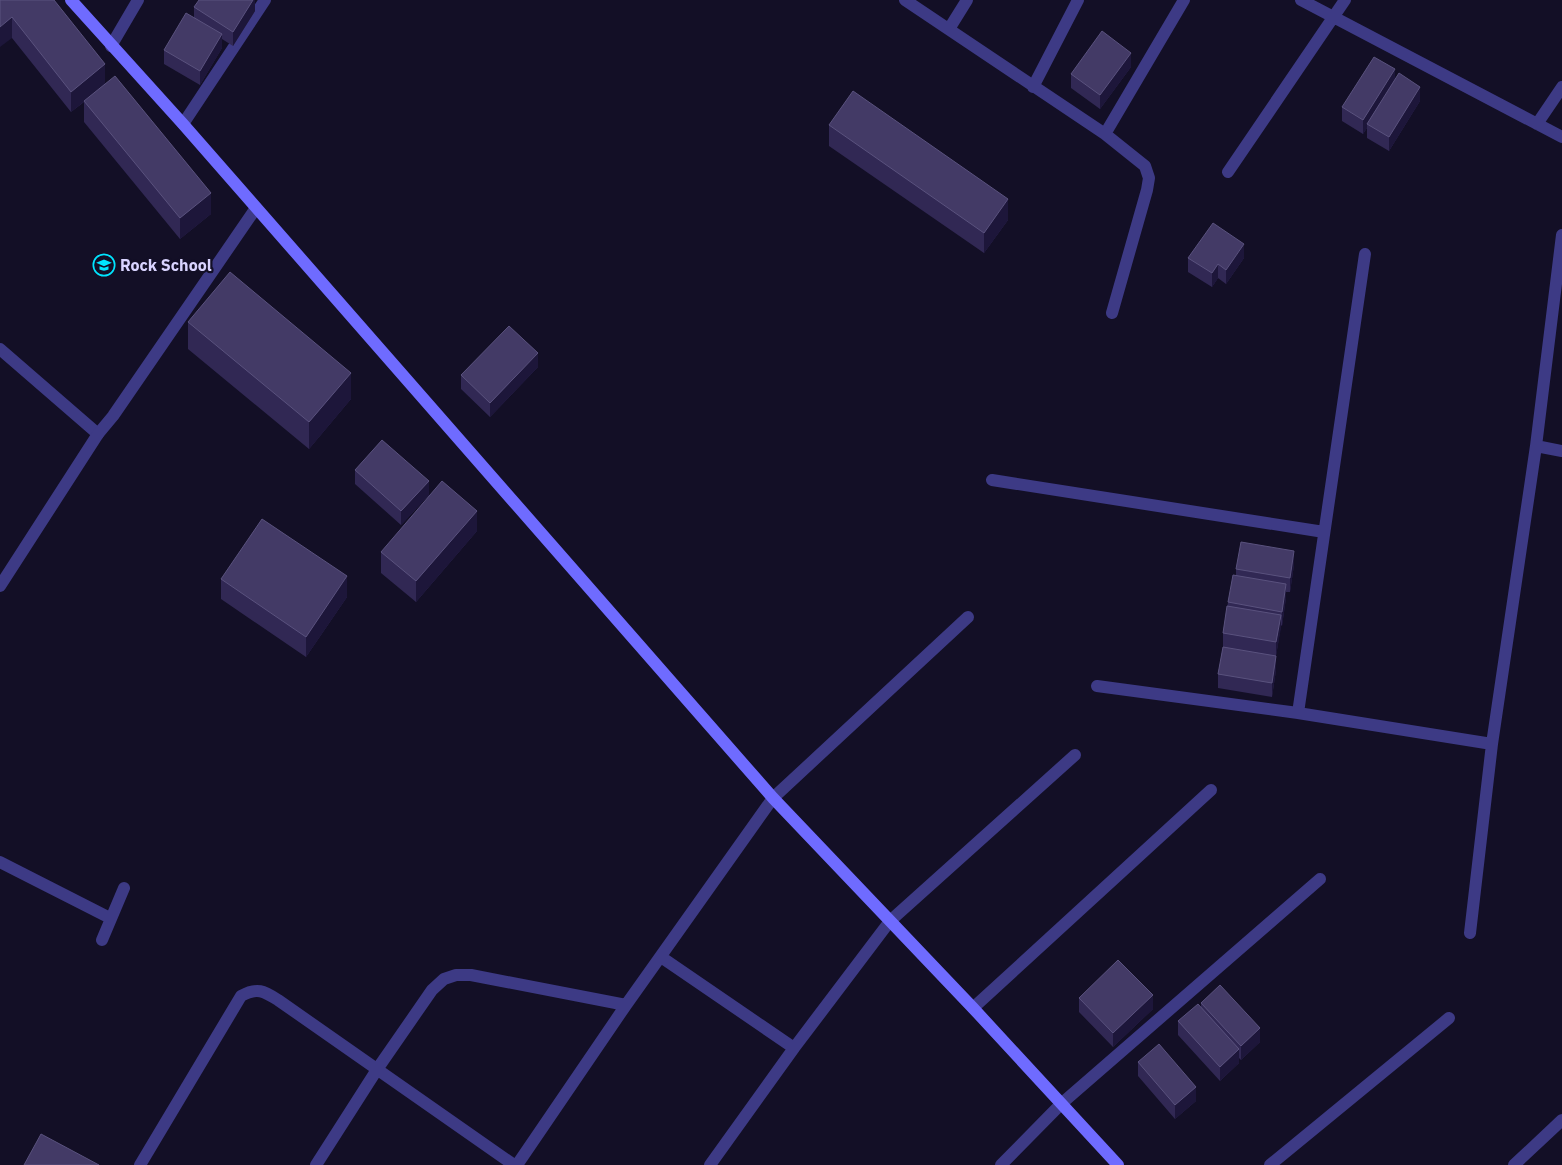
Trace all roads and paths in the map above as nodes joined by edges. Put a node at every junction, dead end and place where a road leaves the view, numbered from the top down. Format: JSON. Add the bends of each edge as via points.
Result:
{"nodes":[{"id":1,"x":71,"y":0,"type":"edge"},
{"id":2,"x":138,"y":0,"type":"edge"},
{"id":3,"x":265,"y":0,"type":"edge"},
{"id":4,"x":905,"y":0,"type":"edge"},
{"id":5,"x":966,"y":0,"type":"edge"},
{"id":6,"x":1078,"y":0,"type":"edge"},
{"id":7,"x":1184,"y":0,"type":"edge"},
{"id":8,"x":1301,"y":0,"type":"edge"},
{"id":9,"x":1345,"y":0,"type":"edge"},
{"id":10,"x":1332,"y":18,"type":"junction"},
{"id":11,"x":949,"y":29,"type":"junction"},
{"id":12,"x":111,"y":46,"type":"junction"},
{"id":13,"x":1033,"y":87,"type":"junction"},
{"id":14,"x":1562,"y":87,"type":"edge"},
{"id":15,"x":183,"y":124,"type":"junction"},
{"id":16,"x":1537,"y":124,"type":"junction"},
{"id":17,"x":1105,"y":134,"type":"junction"},
{"id":18,"x":1562,"y":136,"type":"edge"},
{"id":19,"x":1228,"y":172,"type":"dead end"},
{"id":20,"x":256,"y":208,"type":"junction"},
{"id":21,"x":1562,"y":235,"type":"edge"},
{"id":22,"x":1365,"y":254,"type":"dead end"},
{"id":23,"x":1112,"y":313,"type":"dead end"},
{"id":24,"x":0,"y":348,"type":"edge"},
{"id":25,"x":98,"y":434,"type":"junction"},
{"id":26,"x":1536,"y":446,"type":"junction"},
{"id":27,"x":1562,"y":451,"type":"edge"},
{"id":28,"x":992,"y":480,"type":"dead end"},
{"id":29,"x":1324,"y":532,"type":"junction"},
{"id":30,"x":0,"y":586,"type":"edge"},
{"id":31,"x":968,"y":617,"type":"dead end"},
{"id":32,"x":1097,"y":686,"type":"dead end"},
{"id":33,"x":1298,"y":713,"type":"junction"},
{"id":34,"x":1492,"y":744,"type":"junction"},
{"id":35,"x":1075,"y":755,"type":"dead end"},
{"id":36,"x":1211,"y":790,"type":"dead end"},
{"id":37,"x":773,"y":798,"type":"junction"},
{"id":38,"x":0,"y":862,"type":"edge"},
{"id":39,"x":1320,"y":879,"type":"dead end"},
{"id":40,"x":124,"y":888,"type":"dead end"},
{"id":41,"x":110,"y":918,"type":"junction"},
{"id":42,"x":890,"y":921,"type":"junction"},
{"id":43,"x":1470,"y":933,"type":"dead end"},
{"id":44,"x":102,"y":940,"type":"dead end"},
{"id":45,"x":661,"y":957,"type":"junction"},
{"id":46,"x":626,"y":1005,"type":"junction"},
{"id":47,"x":974,"y":1008,"type":"junction"},
{"id":48,"x":1449,"y":1018,"type":"dead end"},
{"id":49,"x":794,"y":1048,"type":"junction"},
{"id":50,"x":378,"y":1068,"type":"junction"},
{"id":51,"x":1061,"y":1104,"type":"junction"},
{"id":52,"x":1562,"y":1120,"type":"edge"},
{"id":53,"x":140,"y":1165,"type":"edge"},
{"id":54,"x":316,"y":1165,"type":"edge"},
{"id":55,"x":516,"y":1165,"type":"edge"},
{"id":56,"x":710,"y":1165,"type":"edge"},
{"id":57,"x":1001,"y":1165,"type":"edge"},
{"id":58,"x":1118,"y":1165,"type":"edge"},
{"id":59,"x":1270,"y":1165,"type":"edge"},
{"id":60,"x":1514,"y":1165,"type":"edge"}],
"edges":[{"from":1,"to":12,"type":"street"},
{"from":2,"to":12,"type":"street"},
{"from":3,"to":15,"type":"street"},
{"from":4,"to":11,"type":"street"},
{"from":5,"to":11,"type":"street"},
{"from":6,"to":13,"type":"street"},
{"from":7,"to":17,"type":"street"},
{"from":8,"to":10,"type":"street"},
{"from":9,"to":10,"type":"street"},
{"from":10,"to":16,"type":"street"},
{"from":10,"to":19,"type":"street"},
{"from":11,"to":13,"type":"street"},
{"from":12,"to":15,"type":"street"},
{"from":13,"to":17,"type":"street"},
{"from":14,"to":16,"type":"street"},
{"from":15,"to":20,"type":"street"},
{"from":16,"to":18,"type":"street"},
{"from":17,"to":23,"type":"street","via":[[1145,166],[1149,178]]},
{"from":20,"to":25,"type":"street","via":[[114,416]]},
{"from":20,"to":37,"type":"street"},
{"from":21,"to":26,"type":"street"},
{"from":22,"to":29,"type":"street"},
{"from":24,"to":25,"type":"street"},
{"from":25,"to":30,"type":"street"},
{"from":26,"to":27,"type":"street"},
{"from":26,"to":34,"type":"street"},
{"from":28,"to":29,"type":"street"},
{"from":29,"to":33,"type":"street"},
{"from":31,"to":37,"type":"street"},
{"from":32,"to":33,"type":"street"},
{"from":33,"to":34,"type":"street"},
{"from":34,"to":43,"type":"street"},
{"from":35,"to":42,"type":"street"},
{"from":36,"to":47,"type":"street"},
{"from":37,"to":42,"type":"street"},
{"from":37,"to":45,"type":"street"},
{"from":38,"to":41,"type":"street"},
{"from":39,"to":51,"type":"street"},
{"from":40,"to":41,"type":"street"},
{"from":41,"to":44,"type":"street"},
{"from":42,"to":47,"type":"street"},
{"from":42,"to":49,"type":"street"},
{"from":45,"to":46,"type":"street"},
{"from":45,"to":49,"type":"street"},
{"from":46,"to":50,"type":"street","via":[[471,975],[456,975],[444,979],[432,990]]},
{"from":46,"to":55,"type":"street"},
{"from":47,"to":51,"type":"street"},
{"from":48,"to":59,"type":"street"},
{"from":49,"to":56,"type":"street"},
{"from":50,"to":53,"type":"street","via":[[265,992],[250,992],[242,996]]},
{"from":50,"to":54,"type":"street"},
{"from":50,"to":55,"type":"street"},
{"from":51,"to":57,"type":"street"},
{"from":51,"to":58,"type":"street"},
{"from":52,"to":60,"type":"street"}]}
